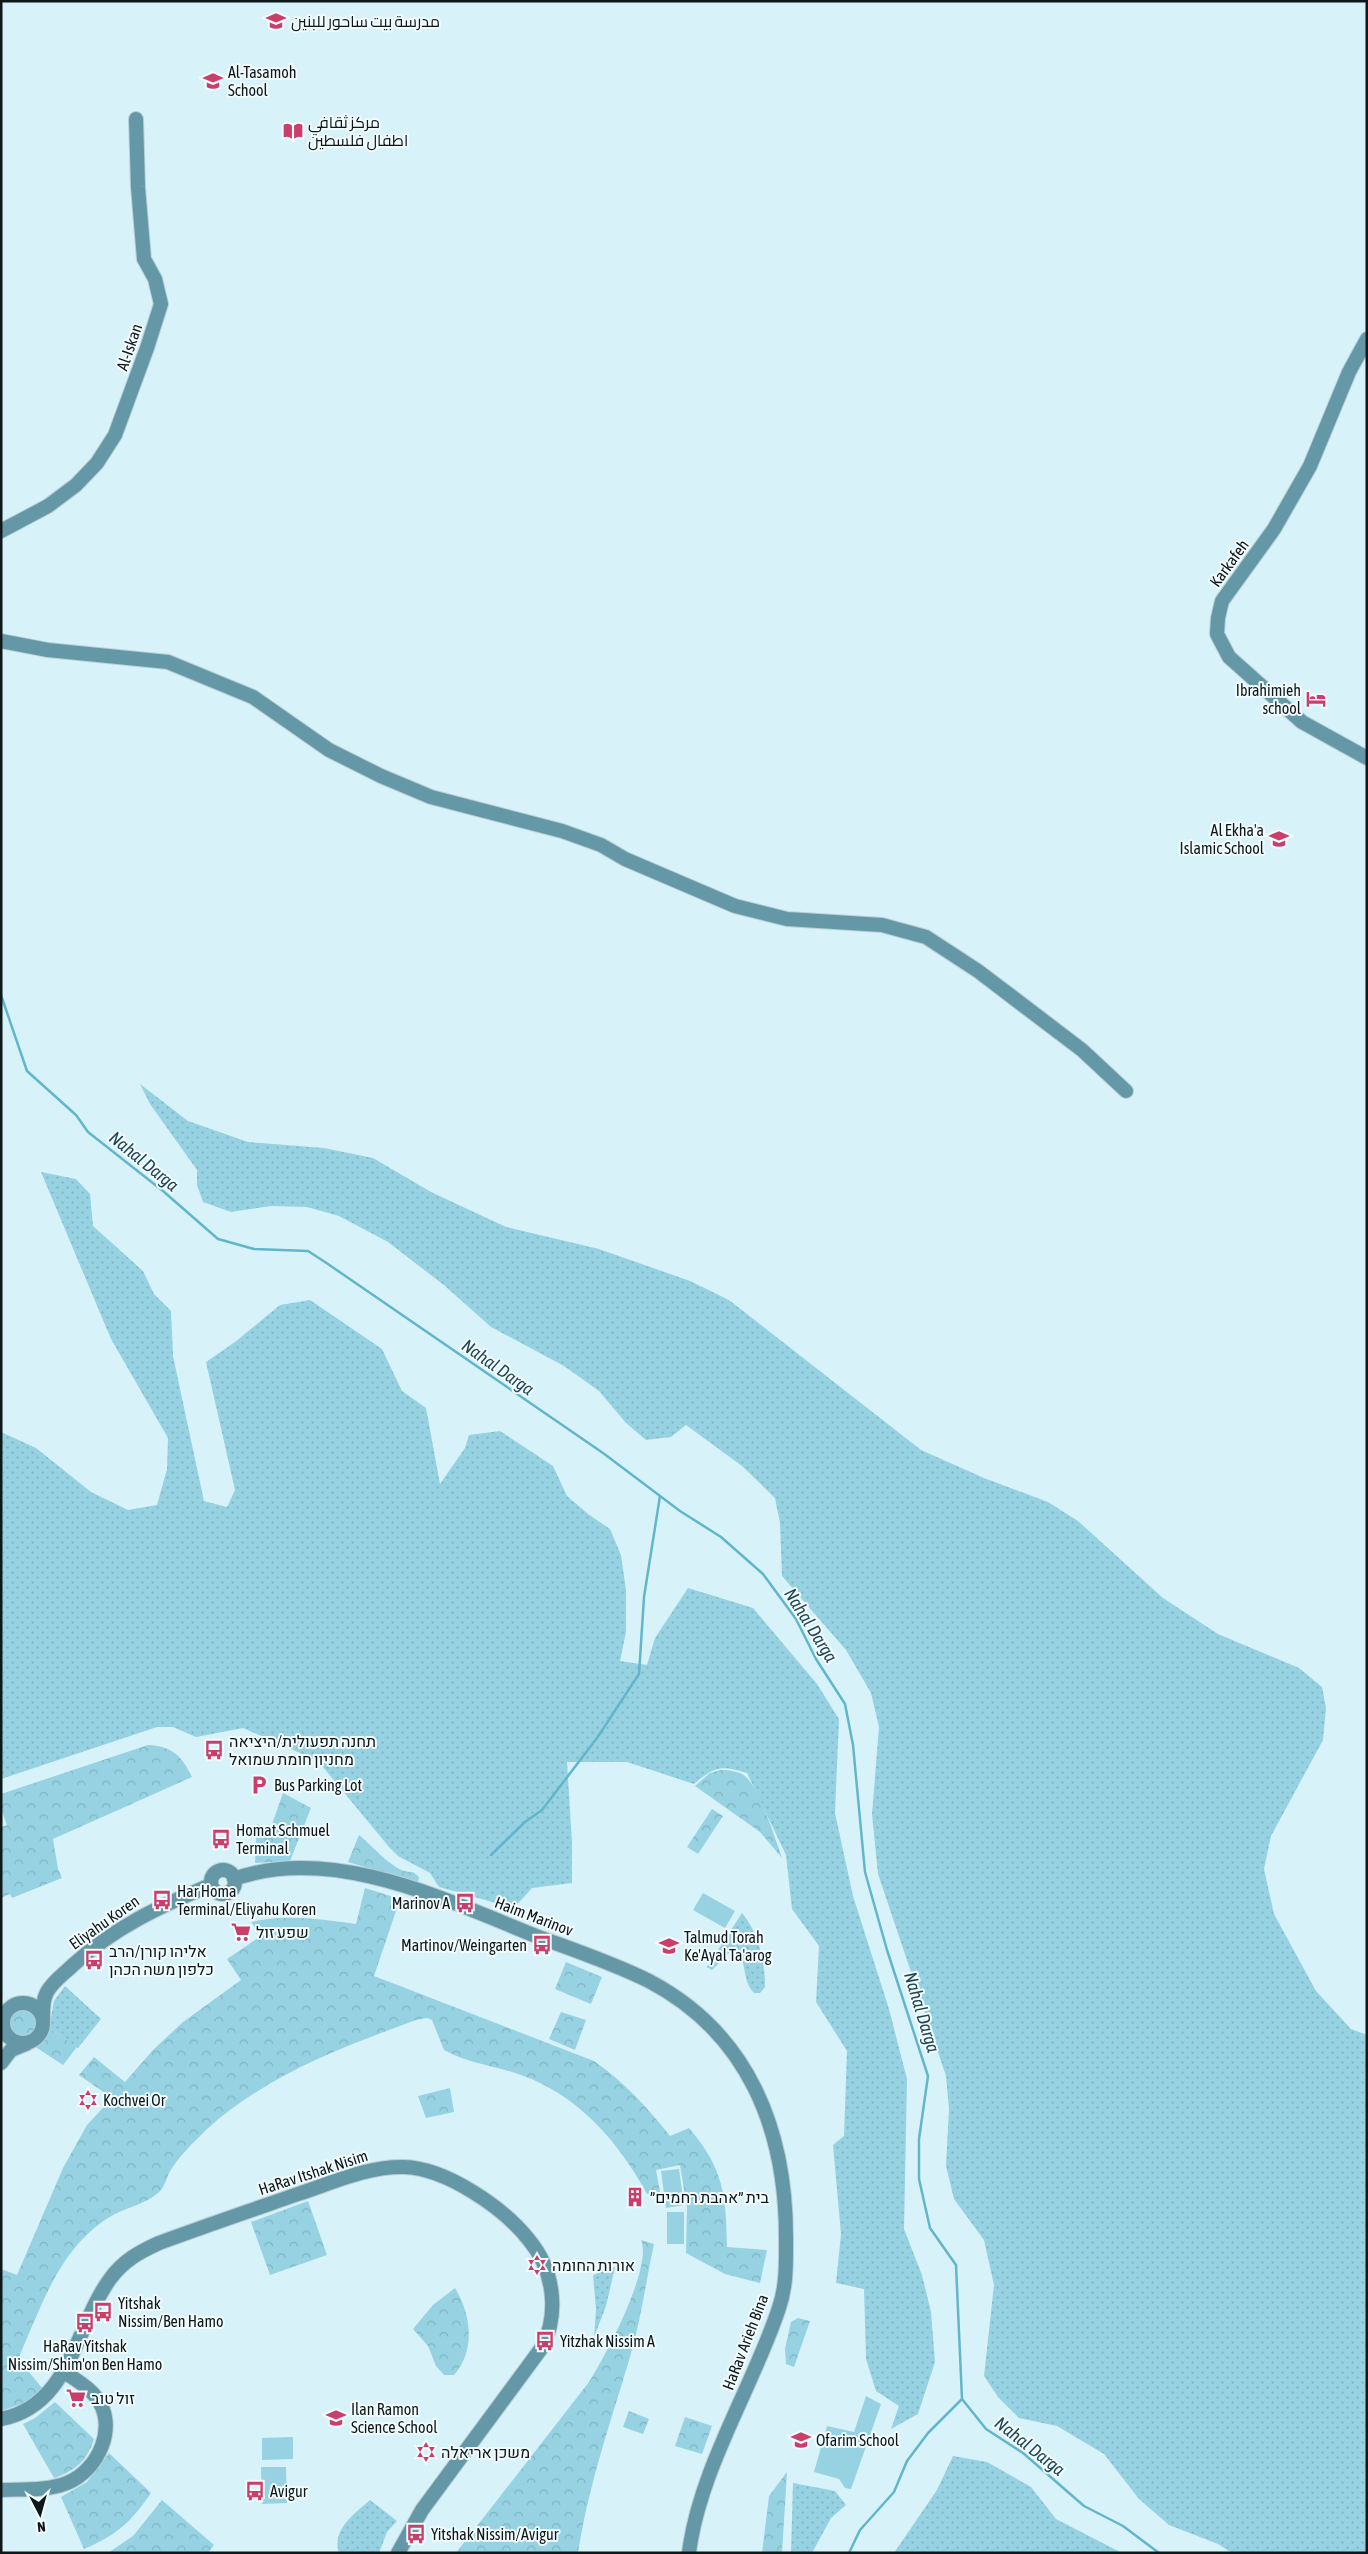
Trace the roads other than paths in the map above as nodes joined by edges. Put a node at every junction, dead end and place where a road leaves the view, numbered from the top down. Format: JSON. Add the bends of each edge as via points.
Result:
{"nodes":[{"id":1,"x":136,"y":119,"type":"dead end"},
{"id":2,"x":1367,"y":339,"type":"edge"},
{"id":3,"x":1,"y":531,"type":"edge"},
{"id":4,"x":1,"y":641,"type":"edge"},
{"id":5,"x":1367,"y":758,"type":"edge"},
{"id":6,"x":1126,"y":1091,"type":"dead end"},
{"id":7,"x":234,"y":1879,"type":"joint"},
{"id":8,"x":52,"y":1986,"type":"junction"},
{"id":9,"x":1,"y":2002,"type":"edge"},
{"id":10,"x":19,"y":2004,"type":"junction"},
{"id":11,"x":43,"y":2022,"type":"junction"},
{"id":12,"x":2,"y":2027,"type":"edge"},
{"id":13,"x":28,"y":2042,"type":"junction"},
{"id":14,"x":1,"y":2063,"type":"edge"},
{"id":15,"x":762,"y":2107,"type":"joint"},
{"id":16,"x":63,"y":2371,"type":"junction"},
{"id":17,"x":1,"y":2419,"type":"edge"},
{"id":18,"x":1,"y":2490,"type":"edge"},
{"id":19,"x":398,"y":2553,"type":"edge"},
{"id":20,"x":690,"y":2553,"type":"edge"}],
"edges":[{"from":1,"to":3,"type":"street","name":"Al-Iskan","via":[[144,260],[155,279],[161,304],[147,348],[116,435],[97,463],[76,485],[48,506]]},
{"from":2,"to":5,"type":"street","name":"Karkafeh","via":[[1349,372],[1310,466],[1274,529],[1222,601],[1217,634],[1228,657],[1302,722]]},
{"from":4,"to":6,"type":"street","via":[[48,650],[168,662],[253,697],[329,750],[431,797],[593,842],[735,906],[786,919],[882,925],[926,936],[1082,1050]]},
{"from":7,"to":8,"type":"street","name":"Eliyahu Koren","via":[[228,1872],[220,1871],[212,1876],[211,1885],[129,1923],[79,1960]]},
{"from":7,"to":15,"type":"street","name":"Haim Marinov","via":[[292,1869],[362,1874],[418,1891],[638,1975],[677,1998],[723,2038],[746,2069]]},
{"from":8,"to":10,"type":"street","name":"Eliyahu Koren"},
{"from":8,"to":11,"type":"street","name":"Eliyahu Koren","via":[[44,1999]]},
{"from":9,"to":10,"type":"street"},
{"from":10,"to":11,"type":"street","via":[[34,2007]]},
{"from":10,"to":12,"type":"street","via":[[8,2010]]},
{"from":11,"to":13,"type":"street","via":[[39,2035]]},
{"from":12,"to":13,"type":"street","via":[[13,2041]]},
{"from":13,"to":14,"type":"street","via":[[17,2046]]},
{"from":15,"to":20,"type":"street","name":"HaRav Arieh Bina","via":[[775,2142],[784,2192],[784,2287],[773,2324],[702,2498]]},
{"from":16,"to":17,"type":"street","name":"HaRav Itshak Nisim","via":[[49,2393],[36,2405]]},
{"from":16,"to":18,"type":"street","via":[[91,2391],[100,2402],[106,2428],[102,2448],[82,2474],[66,2484]]},
{"from":16,"to":19,"type":"street","name":"HaRav Itshak Nisim","via":[[109,2280],[124,2262],[145,2249],[369,2172],[406,2167],[445,2178],[504,2214],[535,2247],[550,2284],[552,2315],[549,2333],[542,2346],[422,2510]]}]}
